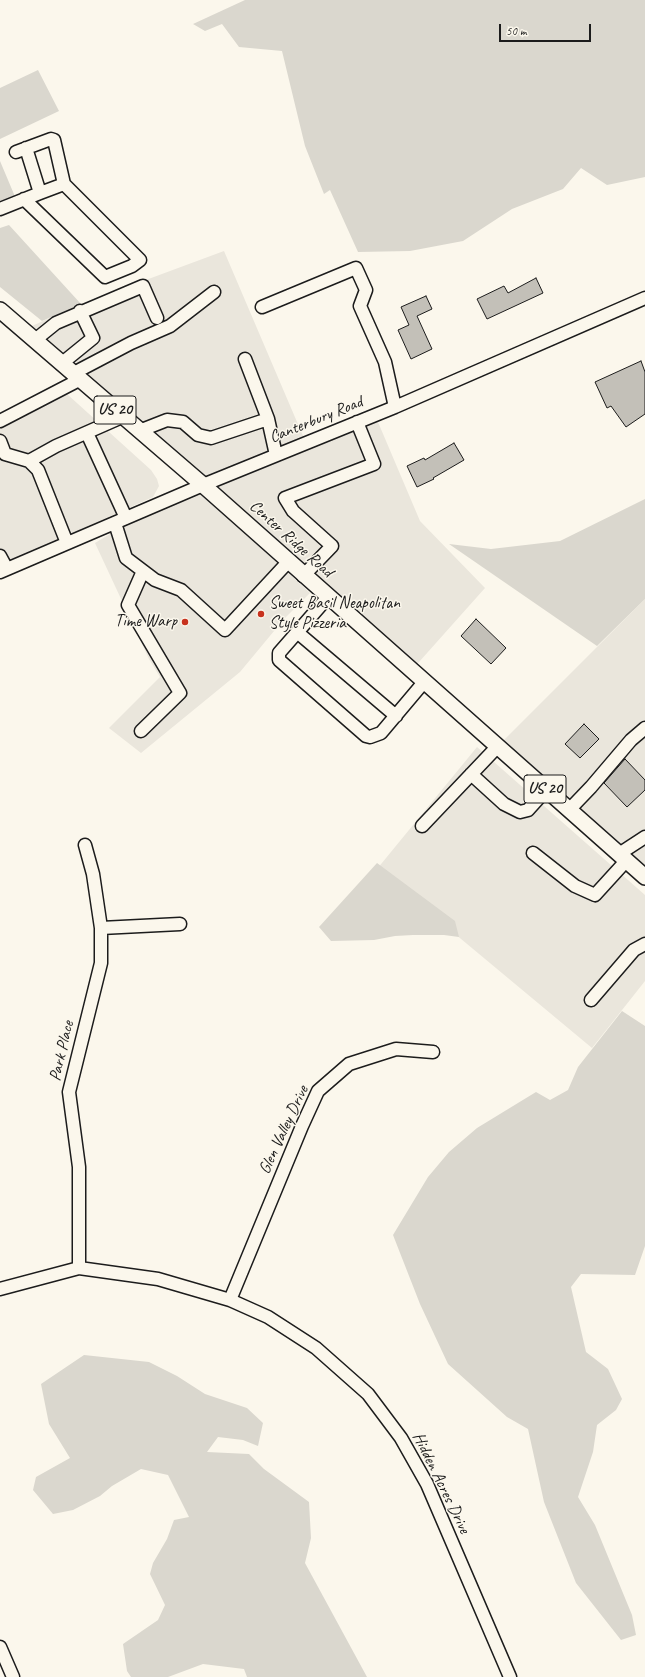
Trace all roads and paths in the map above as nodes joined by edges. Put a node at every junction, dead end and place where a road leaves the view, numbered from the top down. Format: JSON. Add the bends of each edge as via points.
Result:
{"nodes":[{"id":1,"x":64,"y":184,"type":"junction"},
{"id":2,"x":40,"y":193,"type":"junction"},
{"id":3,"x":24,"y":199,"type":"junction"},
{"id":4,"x":0,"y":209,"type":"edge"},
{"id":5,"x":214,"y":292,"type":"dead end"},
{"id":6,"x":645,"y":298,"type":"edge"},
{"id":7,"x":262,"y":307,"type":"dead end"},
{"id":8,"x":0,"y":310,"type":"edge"},
{"id":9,"x":80,"y":311,"type":"junction"},
{"id":10,"x":157,"y":318,"type":"dead end"},
{"id":11,"x":34,"y":340,"type":"junction"},
{"id":12,"x":245,"y":359,"type":"dead end"},
{"id":13,"x":71,"y":373,"type":"junction"},
{"id":14,"x":395,"y":407,"type":"junction"},
{"id":15,"x":122,"y":416,"type":"junction"},
{"id":16,"x":268,"y":419,"type":"junction"},
{"id":17,"x":0,"y":421,"type":"edge"},
{"id":18,"x":357,"y":422,"type":"junction"},
{"id":19,"x":139,"y":431,"type":"junction"},
{"id":20,"x":87,"y":433,"type":"junction"},
{"id":21,"x":0,"y":441,"type":"edge"},
{"id":22,"x":276,"y":455,"type":"junction"},
{"id":23,"x":29,"y":460,"type":"junction"},
{"id":24,"x":203,"y":485,"type":"junction"},
{"id":25,"x":126,"y":518,"type":"junction"},
{"id":26,"x":115,"y":523,"type":"junction"},
{"id":27,"x":67,"y":543,"type":"junction"},
{"id":28,"x":0,"y":556,"type":"edge"},
{"id":29,"x":288,"y":562,"type":"junction"},
{"id":30,"x":4,"y":571,"type":"edge"},
{"id":31,"x":143,"y":571,"type":"junction"},
{"id":32,"x":304,"y":576,"type":"junction"},
{"id":33,"x":328,"y":597,"type":"junction"},
{"id":34,"x":297,"y":632,"type":"junction"},
{"id":35,"x":424,"y":682,"type":"junction"},
{"id":36,"x":396,"y":716,"type":"junction"},
{"id":37,"x":645,"y":728,"type":"edge"},
{"id":38,"x":142,"y":731,"type":"dead end"},
{"id":39,"x":497,"y":747,"type":"junction"},
{"id":40,"x":471,"y":774,"type":"junction"},
{"id":41,"x":546,"y":790,"type":"junction"},
{"id":42,"x":568,"y":810,"type":"junction"},
{"id":43,"x":422,"y":826,"type":"dead end"},
{"id":44,"x":645,"y":837,"type":"edge"},
{"id":45,"x":85,"y":845,"type":"dead end"},
{"id":46,"x":534,"y":853,"type":"dead end"},
{"id":47,"x":622,"y":857,"type":"junction"},
{"id":48,"x":645,"y":877,"type":"edge"},
{"id":49,"x":180,"y":924,"type":"dead end"},
{"id":50,"x":101,"y":928,"type":"junction"},
{"id":51,"x":645,"y":944,"type":"edge"},
{"id":52,"x":591,"y":1000,"type":"dead end"},
{"id":53,"x":433,"y":1052,"type":"dead end"},
{"id":54,"x":80,"y":1268,"type":"junction"},
{"id":55,"x":0,"y":1289,"type":"edge"},
{"id":56,"x":230,"y":1300,"type":"junction"},
{"id":57,"x":0,"y":1648,"type":"edge"},
{"id":58,"x":13,"y":1677,"type":"edge"},
{"id":59,"x":510,"y":1677,"type":"edge"}],
"edges":[{"from":1,"to":2,"type":"street"},
{"from":1,"to":2,"type":"street","via":[[54,140],[21,150]]},
{"from":1,"to":3,"type":"street","via":[[140,260],[132,266],[105,276]]},
{"from":2,"to":3,"type":"street"},
{"from":3,"to":4,"type":"street"},
{"from":5,"to":13,"type":"street","via":[[170,326]]},
{"from":6,"to":14,"type":"street","name":"Canterbury Road"},
{"from":7,"to":14,"type":"street","via":[[356,268],[366,290],[360,306],[385,362]]},
{"from":8,"to":11,"type":"main road","name":"Center Ridge Road","number":"US 20"},
{"from":9,"to":10,"type":"street","via":[[143,286]]},
{"from":9,"to":11,"type":"street","via":[[56,323]]},
{"from":9,"to":13,"type":"street","via":[[93,338]]},
{"from":11,"to":13,"type":"main road","name":"Center Ridge Road","number":"US 20"},
{"from":12,"to":16,"type":"street"},
{"from":13,"to":15,"type":"main road","name":"Center Ridge Road","number":"US 20"},
{"from":13,"to":17,"type":"street"},
{"from":14,"to":18,"type":"street","name":"Canterbury Road"},
{"from":15,"to":19,"type":"main road","name":"Center Ridge Road","number":"US 20"},
{"from":15,"to":20,"type":"street"},
{"from":16,"to":19,"type":"street","via":[[211,438],[198,435],[183,422],[167,420]]},
{"from":16,"to":22,"type":"street"},
{"from":18,"to":22,"type":"street","name":"Canterbury Road"},
{"from":18,"to":32,"type":"street","via":[[374,464],[285,498],[293,511],[332,546]]},
{"from":19,"to":24,"type":"main road","name":"Center Ridge Road","number":"US 20"},
{"from":20,"to":23,"type":"street"},
{"from":20,"to":25,"type":"street"},
{"from":21,"to":23,"type":"street","via":[[5,454]]},
{"from":22,"to":24,"type":"street","name":"Canterbury Road"},
{"from":23,"to":27,"type":"street","via":[[38,470]]},
{"from":24,"to":25,"type":"street","name":"Canterbury Road"},
{"from":24,"to":29,"type":"main road","name":"Center Ridge Road","number":"US 20"},
{"from":25,"to":26,"type":"street","name":"Canterbury Road"},
{"from":26,"to":27,"type":"street","name":"Canterbury Road"},
{"from":26,"to":31,"type":"street","via":[[126,558]]},
{"from":27,"to":30,"type":"street","name":"Canterbury Road"},
{"from":28,"to":30,"type":"street"},
{"from":29,"to":31,"type":"street","via":[[225,630],[181,590],[155,580]]},
{"from":29,"to":32,"type":"main road","name":"Center Ridge Road","number":"US 20"},
{"from":31,"to":38,"type":"street","via":[[128,605],[180,693]]},
{"from":32,"to":33,"type":"main road","name":"Center Ridge Road","number":"US 20"},
{"from":33,"to":34,"type":"street"},
{"from":33,"to":35,"type":"main road","name":"Center Ridge Road","number":"US 20"},
{"from":34,"to":36,"type":"street"},
{"from":34,"to":36,"type":"street","via":[[279,653],[280,660],[366,736],[376,737]]},
{"from":35,"to":36,"type":"street"},
{"from":35,"to":39,"type":"main road","name":"Center Ridge Road","number":"US 20"},
{"from":37,"to":42,"type":"street"},
{"from":39,"to":40,"type":"street"},
{"from":39,"to":41,"type":"main road","name":"Center Ridge Road","number":"US 20"},
{"from":40,"to":41,"type":"street","via":[[504,804],[520,812],[528,810]]},
{"from":40,"to":43,"type":"street"},
{"from":41,"to":42,"type":"main road","name":"Center Ridge Road","number":"US 20"},
{"from":42,"to":47,"type":"main road","name":"Center Ridge Road","number":"US 20"},
{"from":44,"to":47,"type":"street"},
{"from":45,"to":50,"type":"street","name":"Park Place","via":[[93,874]]},
{"from":46,"to":47,"type":"street","via":[[575,886],[595,895]]},
{"from":47,"to":48,"type":"main road","name":"Center Ridge Road","number":"US 20"},
{"from":49,"to":50,"type":"street"},
{"from":50,"to":54,"type":"street","name":"Park Place","via":[[101,963],[69,1092],[79,1167]]},
{"from":51,"to":52,"type":"street","via":[[634,950]]},
{"from":53,"to":56,"type":"street","name":"Glen Valley Drive","via":[[396,1049],[349,1064],[318,1091]]},
{"from":54,"to":55,"type":"street","name":"Hidden Acres Drive"},
{"from":54,"to":56,"type":"street","name":"Hidden Acres Drive","via":[[158,1279]]},
{"from":56,"to":59,"type":"street","name":"Hidden Acres Drive","via":[[268,1317],[316,1348],[368,1394],[396,1431],[427,1484]]},
{"from":57,"to":58,"type":"street"}]}
